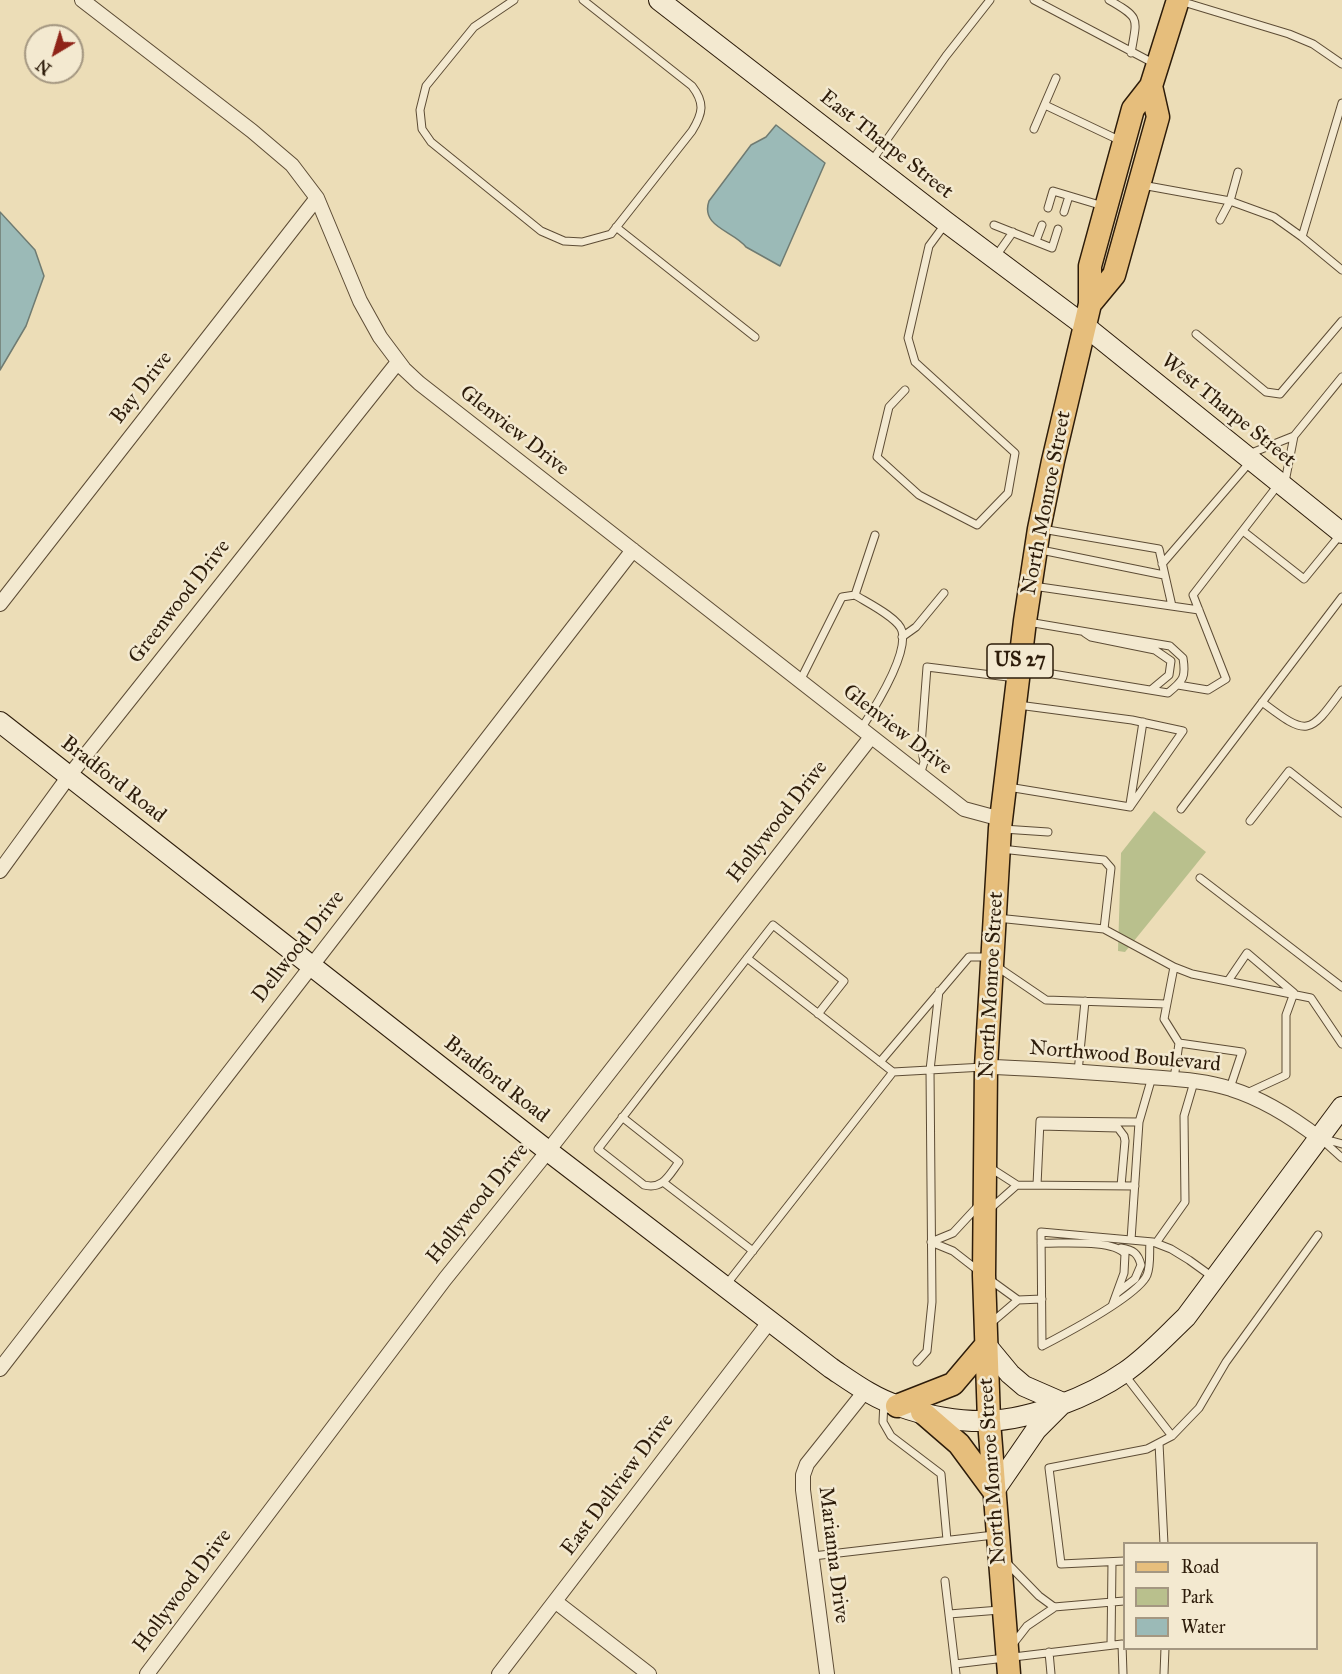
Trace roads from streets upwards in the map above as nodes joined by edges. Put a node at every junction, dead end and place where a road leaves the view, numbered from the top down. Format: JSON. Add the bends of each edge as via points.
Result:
{"nodes":[{"id":1,"x":82,"y":0,"type":"edge"},
{"id":2,"x":659,"y":0,"type":"edge"},
{"id":3,"x":1178,"y":0,"type":"edge"},
{"id":4,"x":1154,"y":75,"type":"junction"},
{"id":5,"x":317,"y":198,"type":"junction"},
{"id":6,"x":1087,"y":315,"type":"junction"},
{"id":7,"x":398,"y":362,"type":"junction"},
{"id":8,"x":1342,"y":533,"type":"edge"},
{"id":9,"x":633,"y":550,"type":"junction"},
{"id":10,"x":0,"y":604,"type":"edge"},
{"id":11,"x":0,"y":722,"type":"edge"},
{"id":12,"x":866,"y":733,"type":"junction"},
{"id":13,"x":69,"y":776,"type":"junction"},
{"id":14,"x":1000,"y":832,"type":"junction"},
{"id":15,"x":0,"y":871,"type":"edge"},
{"id":16,"x":311,"y":966,"type":"junction"},
{"id":17,"x":986,"y":1067,"type":"junction"},
{"id":18,"x":1342,"y":1107,"type":"edge"},
{"id":19,"x":1319,"y":1138,"type":"junction"},
{"id":20,"x":548,"y":1151,"type":"junction"},
{"id":21,"x":770,"y":1321,"type":"junction"},
{"id":22,"x":985,"y":1337,"type":"junction"},
{"id":23,"x":0,"y":1370,"type":"edge"},
{"id":24,"x":882,"y":1398,"type":"junction"},
{"id":25,"x":1063,"y":1403,"type":"junction"},
{"id":26,"x":922,"y":1412,"type":"junction"},
{"id":27,"x":989,"y":1421,"type":"junction"},
{"id":28,"x":994,"y":1491,"type":"junction"},
{"id":29,"x":556,"y":1602,"type":"junction"},
{"id":30,"x":1007,"y":1661,"type":"edge"},
{"id":31,"x":147,"y":1674,"type":"edge"},
{"id":32,"x":499,"y":1674,"type":"edge"},
{"id":33,"x":649,"y":1674,"type":"edge"},
{"id":34,"x":827,"y":1674,"type":"edge"}],
"edges":[{"from":1,"to":5,"type":"street","name":"Glenview Drive","via":[[252,131],[292,165]]},
{"from":2,"to":6,"type":"main road","name":"East Tharpe Street","via":[[995,259]]},
{"from":3,"to":4,"type":"main road","name":"North Monroe Street","number":"US 27"},
{"from":4,"to":6,"type":"main road","name":"North Monroe Street","number":"US 27","via":[[1133,109],[1090,266]]},
{"from":4,"to":6,"type":"main road","name":"North Monroe Street","number":"US 27","via":[[1158,117],[1114,275]]},
{"from":5,"to":7,"type":"street","name":"Glenview Drive","via":[[360,301]]},
{"from":5,"to":10,"type":"street","name":"Bay Drive"},
{"from":6,"to":8,"type":"main road","name":"West Tharpe Street","via":[[1249,458]]},
{"from":6,"to":14,"type":"main road","name":"North Monroe Street","number":"US 27","via":[[1053,461],[1030,586]]},
{"from":7,"to":9,"type":"street","name":"Glenview Drive","via":[[418,383]]},
{"from":7,"to":13,"type":"street","name":"Greenwood Drive"},
{"from":9,"to":12,"type":"street","name":"Glenview Drive"},
{"from":9,"to":16,"type":"street","name":"Dellwood Drive"},
{"from":11,"to":13,"type":"main road","name":"Bradford Road"},
{"from":12,"to":14,"type":"street","name":"Glenview Drive"},
{"from":12,"to":20,"type":"street","name":"Hollywood Drive"},
{"from":13,"to":15,"type":"street","name":"Greenwood Drive"},
{"from":13,"to":16,"type":"main road","name":"Bradford Road"},
{"from":14,"to":17,"type":"main road","name":"North Monroe Street","number":"US 27"},
{"from":16,"to":20,"type":"main road","name":"Bradford Road"},
{"from":16,"to":23,"type":"street","name":"Dellwood Drive"},
{"from":17,"to":19,"type":"street","name":"Northwood Boulevard","via":[[1152,1077],[1230,1088],[1297,1121]]},
{"from":17,"to":22,"type":"main road","name":"North Monroe Street","number":"US 27"},
{"from":18,"to":19,"type":"main road"},
{"from":19,"to":25,"type":"main road","via":[[1186,1317],[1123,1373]]},
{"from":20,"to":21,"type":"main road","name":"Bradford Road"},
{"from":20,"to":31,"type":"street","name":"Hollywood Drive","via":[[445,1279]]},
{"from":21,"to":24,"type":"main road","name":"Bradford Road","via":[[831,1368]]},
{"from":21,"to":29,"type":"street","name":"East Dellview Drive"},
{"from":22,"to":24,"type":"main road","via":[[952,1384]]},
{"from":22,"to":25,"type":"main road","via":[[1010,1374],[1024,1386]]},
{"from":22,"to":27,"type":"main road","name":"North Monroe Street","number":"US 27"},
{"from":24,"to":26,"type":"main road","name":"Bradford Road"},
{"from":24,"to":34,"type":"street","name":"Marianna Drive","via":[[807,1464],[803,1475]]},
{"from":25,"to":27,"type":"main road","name":"Bradford Road"},
{"from":25,"to":28,"type":"main road","via":[[1036,1431]]},
{"from":26,"to":27,"type":"main road","name":"Bradford Road","via":[[951,1419]]},
{"from":26,"to":28,"type":"main road","via":[[959,1444]]},
{"from":27,"to":28,"type":"main road","name":"North Monroe Street","number":"US 27"},
{"from":28,"to":30,"type":"main road","name":"North Monroe Street","number":"US 27"},
{"from":29,"to":32,"type":"street","name":"East Dellview Drive"},
{"from":29,"to":33,"type":"street"}]}
